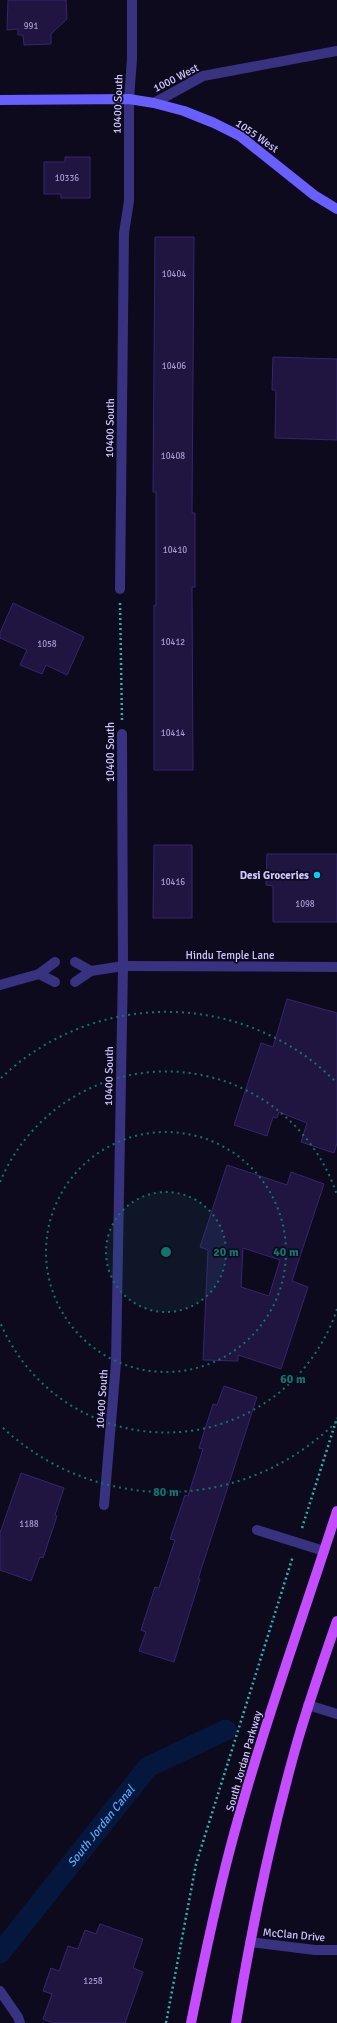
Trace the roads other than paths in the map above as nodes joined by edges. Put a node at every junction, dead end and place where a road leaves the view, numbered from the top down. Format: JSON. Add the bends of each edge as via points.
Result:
{"nodes":[{"id":1,"x":132,"y":0,"type":"edge"},
{"id":2,"x":337,"y":51,"type":"edge"},
{"id":3,"x":129,"y":99,"type":"junction"},
{"id":4,"x":0,"y":100,"type":"edge"},
{"id":5,"x":154,"y":103,"type":"junction"},
{"id":6,"x":337,"y":209,"type":"edge"},
{"id":7,"x":120,"y":589,"type":"road end"},
{"id":8,"x":122,"y":734,"type":"road end"},
{"id":9,"x":55,"y":962,"type":"dead end"},
{"id":10,"x":75,"y":962,"type":"dead end"},
{"id":11,"x":123,"y":966,"type":"junction"},
{"id":12,"x":337,"y":967,"type":"edge"},
{"id":13,"x":91,"y":971,"type":"junction"},
{"id":14,"x":39,"y":974,"type":"junction"},
{"id":15,"x":55,"y":982,"type":"dead end"},
{"id":16,"x":75,"y":982,"type":"dead end"},
{"id":17,"x":0,"y":985,"type":"edge"},
{"id":18,"x":104,"y":1505,"type":"dead end"},
{"id":19,"x":337,"y":1511,"type":"edge"},
{"id":20,"x":257,"y":1530,"type":"dead end"},
{"id":21,"x":324,"y":1551,"type":"junction"},
{"id":22,"x":337,"y":1621,"type":"edge"},
{"id":23,"x":308,"y":1705,"type":"junction"},
{"id":24,"x":337,"y":1714,"type":"edge"},
{"id":25,"x":250,"y":1942,"type":"junction"},
{"id":26,"x":337,"y":1950,"type":"edge"},
{"id":27,"x":0,"y":1991,"type":"edge"},
{"id":28,"x":20,"y":2023,"type":"edge"},
{"id":29,"x":192,"y":2023,"type":"edge"},
{"id":30,"x":236,"y":2023,"type":"edge"}],
"edges":[{"from":1,"to":3,"type":"street","name":"10400 South"},
{"from":2,"to":5,"type":"street","name":"1000 West","via":[[203,76]]},
{"from":3,"to":4,"type":"street","name":"1000 West"},
{"from":3,"to":5,"type":"street","name":"1000 West"},
{"from":3,"to":7,"type":"street","name":"10400 South","via":[[129,201],[124,233]]},
{"from":5,"to":6,"type":"street","name":"1055 West","via":[[184,111],[240,136],[314,195]]},
{"from":8,"to":11,"type":"street","name":"10400 South"},
{"from":9,"to":14,"type":"street"},
{"from":10,"to":13,"type":"street"},
{"from":11,"to":12,"type":"street","name":"Hindu Temple Lane"},
{"from":11,"to":13,"type":"street","name":"Hindu Temple Lane"},
{"from":11,"to":18,"type":"street","name":"10400 South","via":[[116,1379]]},
{"from":13,"to":16,"type":"street"},
{"from":14,"to":15,"type":"street"},
{"from":14,"to":17,"type":"street"},
{"from":19,"to":21,"type":"main road","name":"South Jordan Parkway"},
{"from":20,"to":21,"type":"street"},
{"from":21,"to":29,"type":"main road","name":"South Jordan Parkway","via":[[274,1701],[231,1848],[208,1941]]},
{"from":22,"to":23,"type":"main road"},
{"from":23,"to":24,"type":"street"},
{"from":23,"to":25,"type":"main road","via":[[279,1809]]},
{"from":25,"to":26,"type":"street","name":"McClan Drive","via":[[315,1950]]},
{"from":25,"to":30,"type":"main road"},
{"from":27,"to":28,"type":"street"}]}
